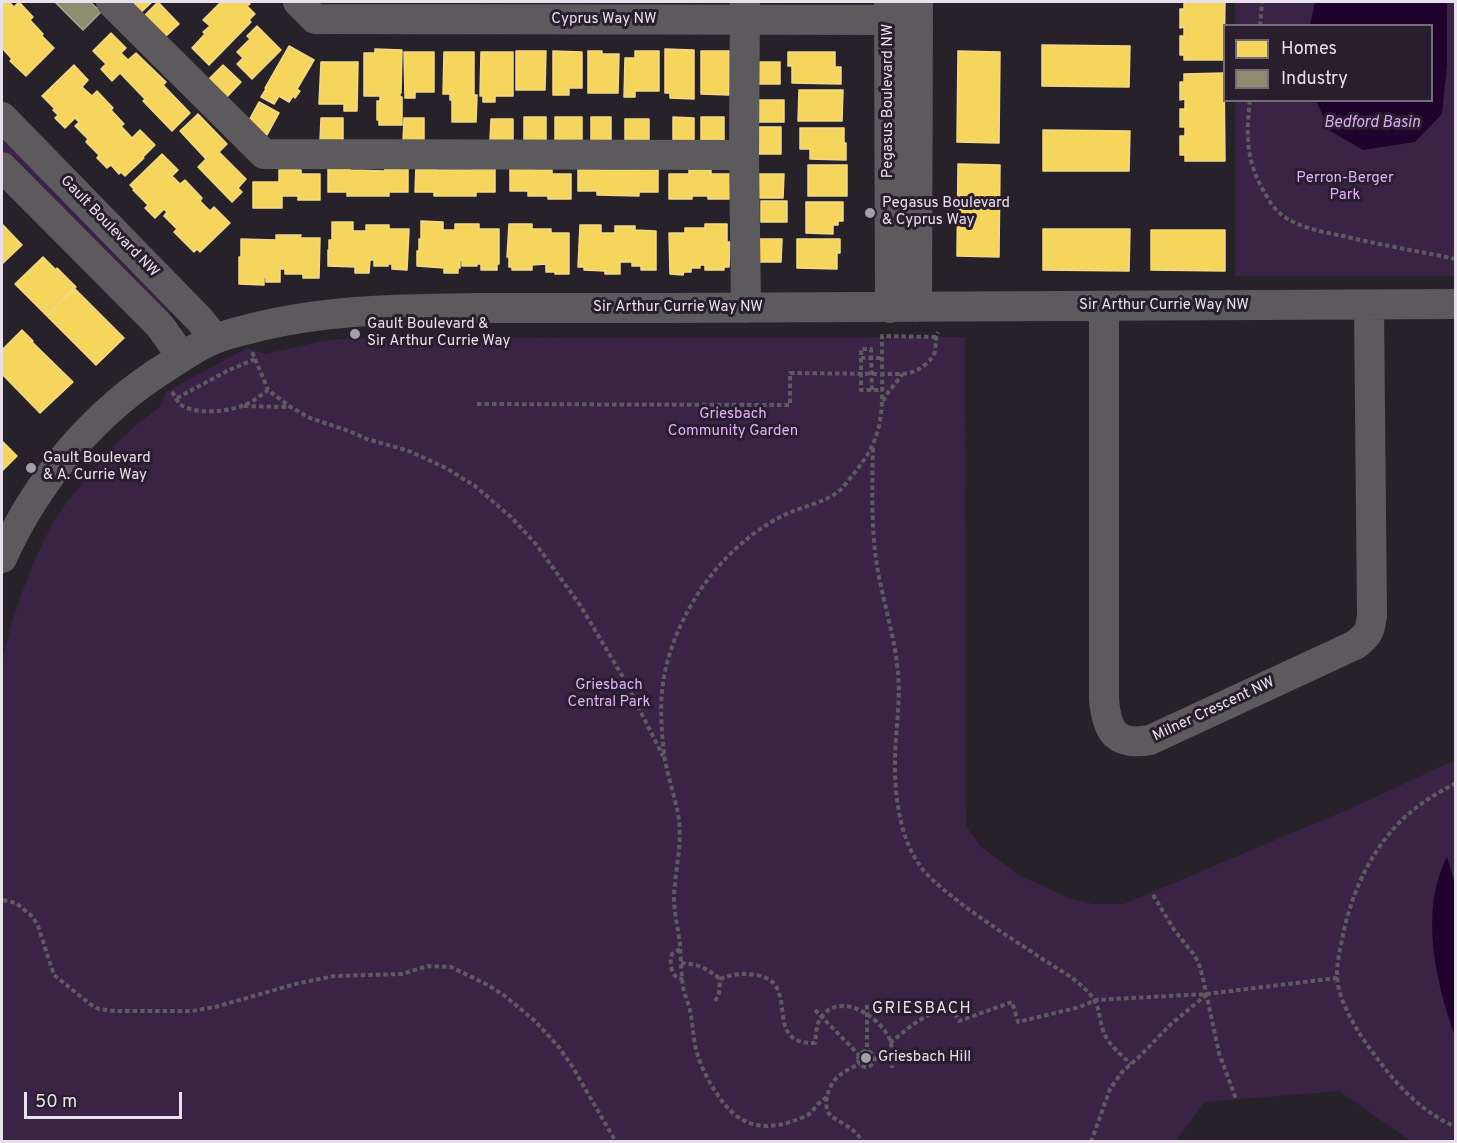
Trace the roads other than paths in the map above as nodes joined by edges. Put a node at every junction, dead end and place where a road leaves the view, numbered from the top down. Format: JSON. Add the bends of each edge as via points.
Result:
{"nodes":[{"id":1,"x":111,"y":2,"type":"edge"},
{"id":2,"x":298,"y":2,"type":"edge"},
{"id":3,"x":745,"y":11,"type":"edge"},
{"id":4,"x":903,"y":11,"type":"edge"},
{"id":5,"x":2,"y":117,"type":"edge"},
{"id":6,"x":744,"y":155,"type":"junction"},
{"id":7,"x":2,"y":167,"type":"edge"},
{"id":8,"x":1455,"y":304,"type":"edge"},
{"id":9,"x":1369,"y":305,"type":"junction"},
{"id":10,"x":1104,"y":306,"type":"junction"},
{"id":11,"x":746,"y":308,"type":"junction"},
{"id":12,"x":903,"y":308,"type":"junction"},
{"id":13,"x":215,"y":339,"type":"junction"},
{"id":14,"x":182,"y":357,"type":"junction"},
{"id":15,"x":2,"y":558,"type":"edge"}],
"edges":[{"from":1,"to":6,"type":"street","via":[[264,154]]},
{"from":2,"to":3,"type":"street","name":"Cyprus Way NW","via":[[315,19]]},
{"from":3,"to":4,"type":"street","name":"Cyprus Way NW"},
{"from":3,"to":6,"type":"street"},
{"from":4,"to":12,"type":"street","name":"Pegasus Boulevard NW"},
{"from":5,"to":13,"type":"street","name":"Gault Boulevard NW"},
{"from":6,"to":11,"type":"street"},
{"from":7,"to":14,"type":"street","via":[[160,326]]},
{"from":8,"to":9,"type":"street","name":"Sir Arthur Currie Way NW"},
{"from":9,"to":10,"type":"street","name":"Sir Arthur Currie Way NW"},
{"from":9,"to":10,"type":"street","name":"Milner Crescent NW","via":[[1370,630],[1355,645],[1150,740],[1138,742],[1118,736],[1110,727],[1105,708]]},
{"from":10,"to":12,"type":"street","name":"Sir Arthur Currie Way NW"},
{"from":11,"to":12,"type":"street","name":"Sir Arthur Currie Way NW"},
{"from":11,"to":13,"type":"street","name":"Sir Arthur Currie Way NW","via":[[348,312],[268,324]]},
{"from":13,"to":14,"type":"street","name":"Sir Arthur Currie Way NW"},
{"from":14,"to":15,"type":"street","name":"Sir Arthur Currie Way NW","via":[[134,389],[88,430],[39,491]]}]}
